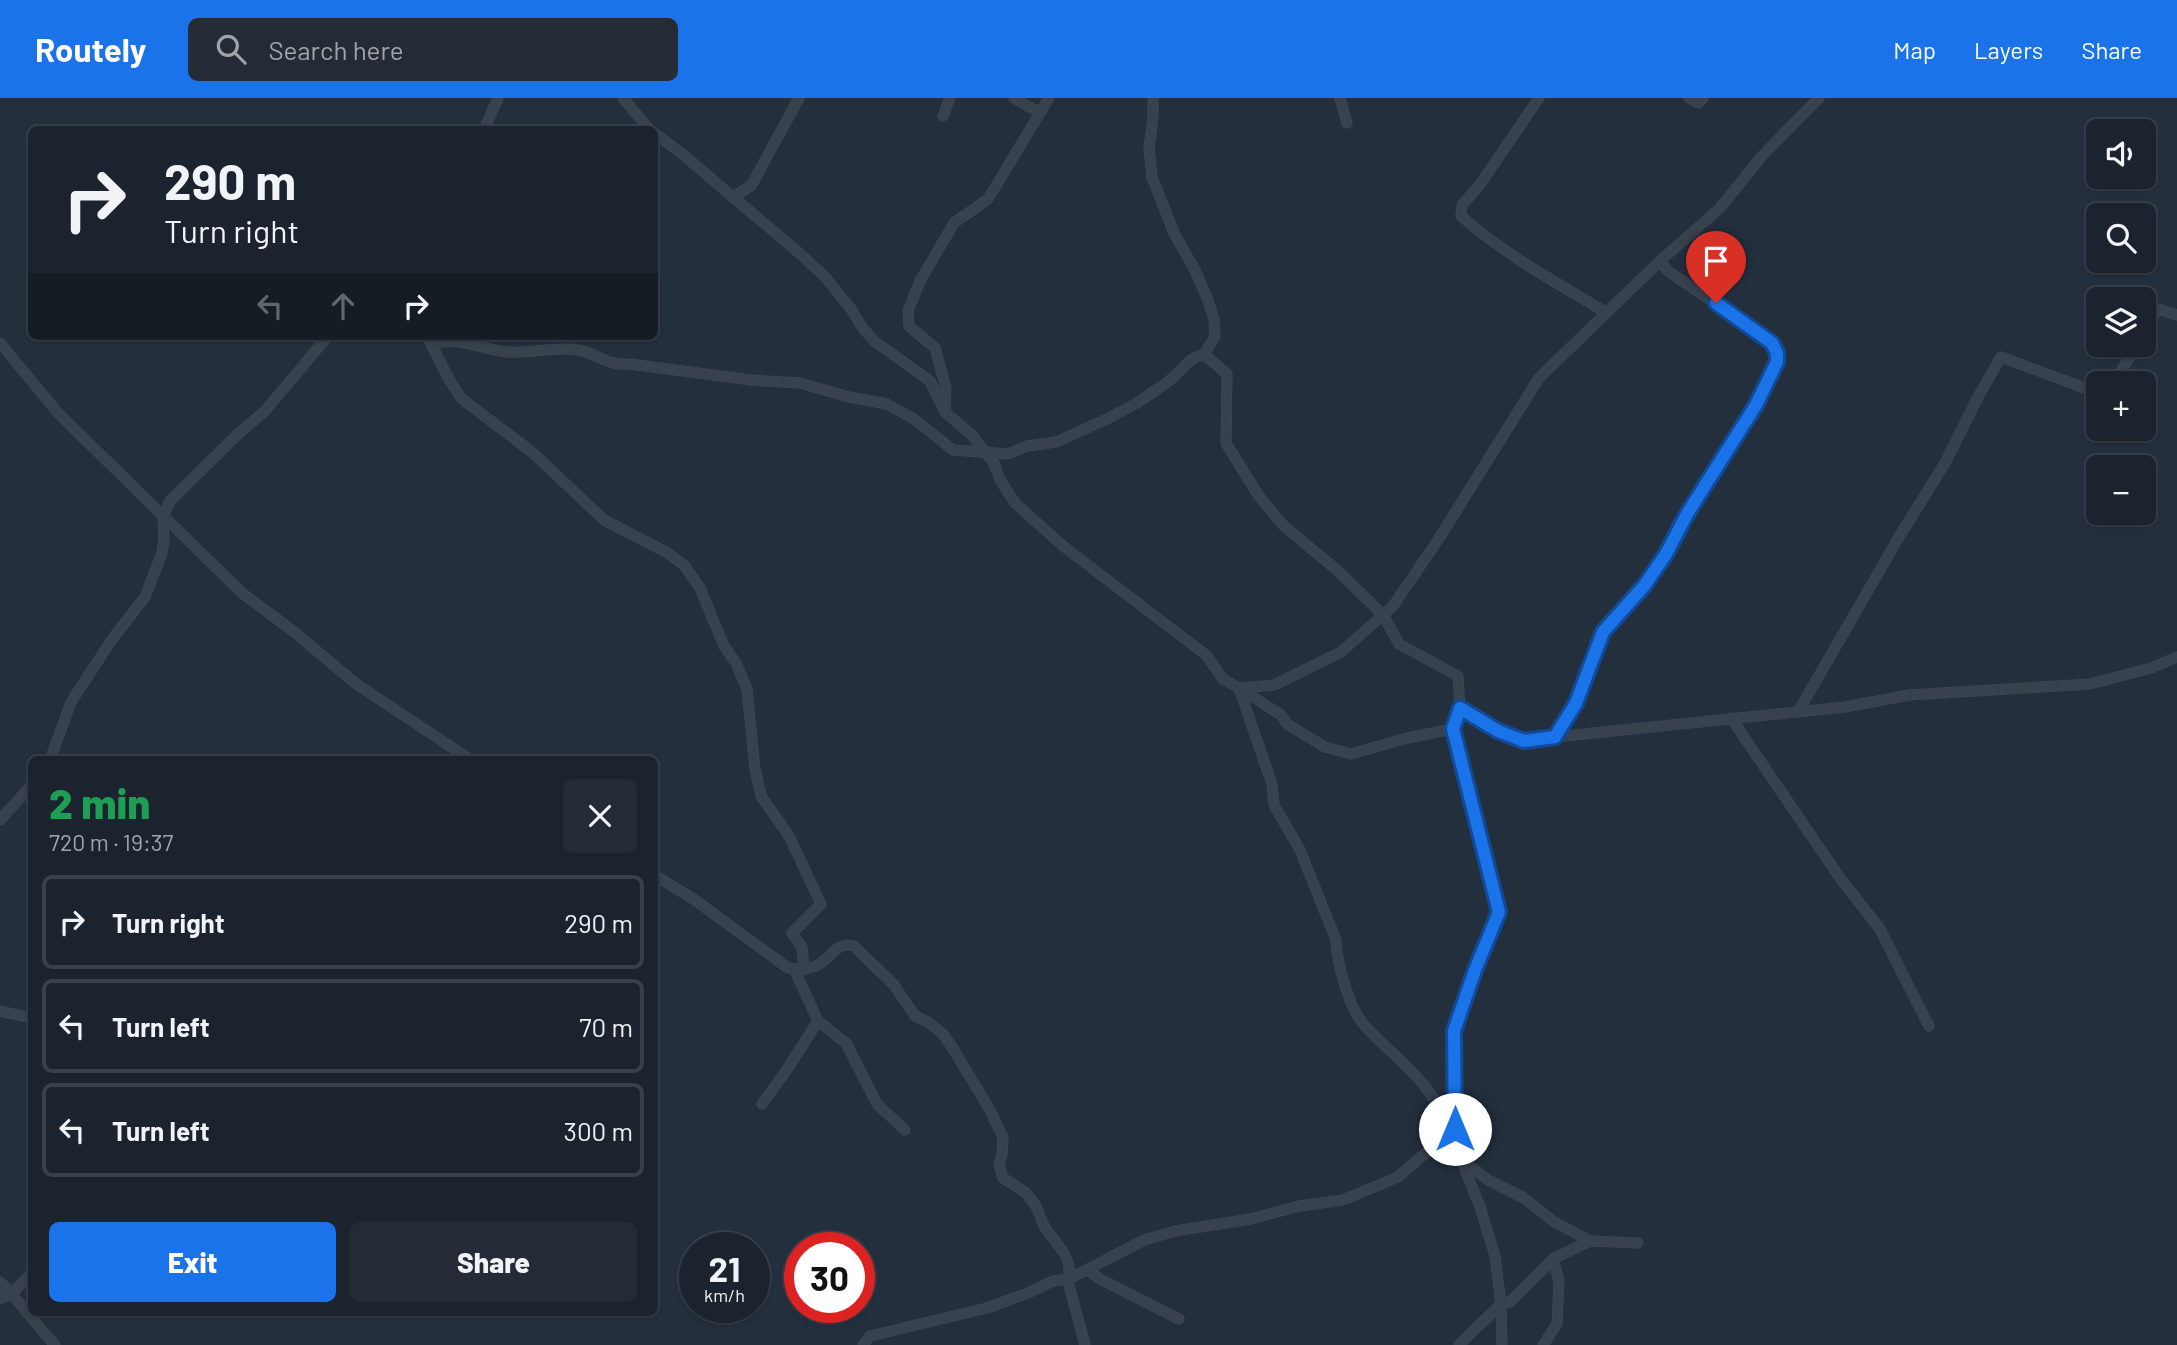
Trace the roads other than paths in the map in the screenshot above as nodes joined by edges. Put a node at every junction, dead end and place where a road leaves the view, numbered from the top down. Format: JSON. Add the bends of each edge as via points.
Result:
{"nodes":[{"id":1,"x":498,"y":98,"type":"edge"},
{"id":2,"x":623,"y":98,"type":"edge"},
{"id":3,"x":799,"y":98,"type":"edge"},
{"id":4,"x":950,"y":98,"type":"edge"},
{"id":5,"x":1014,"y":98,"type":"edge"},
{"id":6,"x":1049,"y":98,"type":"edge"},
{"id":7,"x":1153,"y":98,"type":"edge"},
{"id":8,"x":1340,"y":98,"type":"edge"},
{"id":9,"x":1539,"y":98,"type":"edge"},
{"id":10,"x":1689,"y":98,"type":"edge"},
{"id":11,"x":1703,"y":98,"type":"edge"},
{"id":12,"x":1819,"y":98,"type":"edge"},
{"id":13,"x":1040,"y":113,"type":"junction"},
{"id":14,"x":943,"y":116,"type":"dead end"},
{"id":15,"x":1347,"y":123,"type":"dead end"},
{"id":16,"x":486,"y":126,"type":"edge"},
{"id":17,"x":646,"y":126,"type":"edge"},
{"id":18,"x":658,"y":136,"type":"edge"},
{"id":19,"x":732,"y":197,"type":"junction"},
{"id":20,"x":1660,"y":261,"type":"junction"},
{"id":21,"x":2156,"y":312,"type":"edge"},
{"id":22,"x":1607,"y":313,"type":"junction"},
{"id":23,"x":2177,"y":315,"type":"edge"},
{"id":24,"x":324,"y":340,"type":"edge"},
{"id":25,"x":429,"y":340,"type":"edge"},
{"id":26,"x":0,"y":343,"type":"edge"},
{"id":27,"x":1204,"y":354,"type":"junction"},
{"id":28,"x":2086,"y":389,"type":"edge"},
{"id":29,"x":945,"y":412,"type":"junction"},
{"id":30,"x":985,"y":453,"type":"junction"},
{"id":31,"x":163,"y":517,"type":"junction"},
{"id":32,"x":1382,"y":615,"type":"junction"},
{"id":33,"x":2177,"y":657,"type":"edge"},
{"id":34,"x":1239,"y":688,"type":"junction"},
{"id":35,"x":1460,"y":708,"type":"junction"},
{"id":36,"x":1798,"y":712,"type":"junction"},
{"id":37,"x":1731,"y":718,"type":"junction"},
{"id":38,"x":1453,"y":729,"type":"junction"},
{"id":39,"x":1555,"y":737,"type":"junction"},
{"id":40,"x":51,"y":756,"type":"edge"},
{"id":41,"x":465,"y":756,"type":"edge"},
{"id":42,"x":28,"y":789,"type":"edge"},
{"id":43,"x":0,"y":820,"type":"edge"},
{"id":44,"x":658,"y":877,"type":"edge"},
{"id":45,"x":799,"y":969,"type":"junction"},
{"id":46,"x":0,"y":1011,"type":"edge"},
{"id":47,"x":28,"y":1017,"type":"edge"},
{"id":48,"x":818,"y":1021,"type":"junction"},
{"id":49,"x":1929,"y":1026,"type":"dead end"},
{"id":50,"x":762,"y":1104,"type":"dead end"},
{"id":51,"x":1455,"y":1129,"type":"junction"},
{"id":52,"x":905,"y":1130,"type":"dead end"},
{"id":53,"x":1461,"y":1158,"type":"junction"},
{"id":54,"x":1590,"y":1241,"type":"junction"},
{"id":55,"x":1637,"y":1243,"type":"dead end"},
{"id":56,"x":1553,"y":1259,"type":"junction"},
{"id":57,"x":1088,"y":1270,"type":"junction"},
{"id":58,"x":28,"y":1277,"type":"edge"},
{"id":59,"x":1069,"y":1279,"type":"junction"},
{"id":60,"x":0,"y":1282,"type":"edge"},
{"id":61,"x":12,"y":1293,"type":"junction"},
{"id":62,"x":0,"y":1299,"type":"edge"},
{"id":63,"x":1501,"y":1304,"type":"junction"},
{"id":64,"x":28,"y":1314,"type":"edge"},
{"id":65,"x":29,"y":1316,"type":"edge"},
{"id":66,"x":1179,"y":1319,"type":"dead end"},
{"id":67,"x":55,"y":1345,"type":"edge"},
{"id":68,"x":863,"y":1345,"type":"edge"},
{"id":69,"x":1085,"y":1345,"type":"edge"},
{"id":70,"x":1459,"y":1345,"type":"edge"},
{"id":71,"x":1502,"y":1345,"type":"edge"},
{"id":72,"x":1543,"y":1345,"type":"edge"}],
"edges":[{"from":1,"to":16,"type":"street"},
{"from":2,"to":17,"type":"street"},
{"from":3,"to":19,"type":"street","via":[[751,186]]},
{"from":4,"to":14,"type":"street"},
{"from":5,"to":13,"type":"street"},
{"from":6,"to":13,"type":"street"},
{"from":7,"to":27,"type":"street","via":[[1152,177],[1214,320],[1216,337]]},
{"from":8,"to":15,"type":"street"},
{"from":9,"to":22,"type":"street","via":[[1462,205],[1461,216]]},
{"from":10,"to":11,"type":"street","via":[[1698,103]]},
{"from":12,"to":20,"type":"street","via":[[1762,156],[1720,208]]},
{"from":13,"to":29,"type":"street","via":[[988,199],[954,223],[908,311],[909,326],[935,348],[946,388]]},
{"from":18,"to":19,"type":"street"},
{"from":19,"to":29,"type":"street","via":[[825,277],[874,341],[930,381]]},
{"from":20,"to":22,"type":"street"},
{"from":20,"to":39,"type":"street","via":[[1772,343],[1777,362],[1666,554],[1603,632],[1576,703]]},
{"from":21,"to":23,"type":"street","via":[[2158,309]]},
{"from":22,"to":32,"type":"street","via":[[1539,378],[1438,540]]},
{"from":24,"to":31,"type":"street","via":[[264,412],[170,501]]},
{"from":25,"to":30,"type":"street","via":[[463,341],[509,352],[557,348],[582,351],[615,365],[631,363],[800,383],[887,404],[953,450]]},
{"from":25,"to":45,"type":"street","via":[[461,399],[532,453],[604,520],[684,565],[700,588],[747,689],[761,796],[789,836],[821,904],[792,933],[802,947]]},
{"from":26,"to":31,"type":"street","via":[[58,413]]},
{"from":27,"to":30,"type":"street","via":[[1137,403],[1082,431],[1008,454]]},
{"from":27,"to":32,"type":"street","via":[[1227,374],[1226,443],[1258,495],[1283,525]]},
{"from":28,"to":36,"type":"street","via":[[2001,357],[1945,463]]},
{"from":29,"to":30,"type":"street"},
{"from":30,"to":34,"type":"street","via":[[1015,503],[1063,546],[1206,655],[1223,679]]},
{"from":31,"to":40,"type":"street","via":[[162,554],[145,597],[71,702]]},
{"from":31,"to":41,"type":"street","via":[[242,593],[355,682]]},
{"from":32,"to":34,"type":"street","via":[[1341,652],[1297,675],[1274,685]]},
{"from":32,"to":35,"type":"street","via":[[1399,644],[1458,676]]},
{"from":33,"to":36,"type":"street","via":[[2090,684],[1909,695]]},
{"from":34,"to":38,"type":"street","via":[[1325,747],[1351,754]]},
{"from":34,"to":51,"type":"street","via":[[1272,785],[1274,805],[1300,850],[1336,940],[1346,990],[1363,1024],[1424,1085]]},
{"from":35,"to":38,"type":"street"},
{"from":35,"to":39,"type":"street","via":[[1524,741]]},
{"from":36,"to":37,"type":"street"},
{"from":37,"to":39,"type":"street"},
{"from":37,"to":49,"type":"street","via":[[1880,929]]},
{"from":38,"to":51,"type":"street","via":[[1499,912],[1454,1031]]},
{"from":42,"to":43,"type":"street"},
{"from":44,"to":45,"type":"street","via":[[788,968]]},
{"from":45,"to":48,"type":"street"},
{"from":45,"to":59,"type":"street","via":[[819,965],[837,947],[854,946],[894,985],[915,1016],[943,1034],[1003,1138],[999,1165],[1003,1178],[1025,1192],[1036,1206],[1064,1253]]},
{"from":46,"to":47,"type":"street"},
{"from":48,"to":50,"type":"street"},
{"from":48,"to":52,"type":"street","via":[[846,1043],[877,1104]]},
{"from":51,"to":53,"type":"street"},
{"from":53,"to":54,"type":"street","via":[[1488,1180]]},
{"from":53,"to":57,"type":"street","via":[[1439,1149],[1427,1152],[1398,1177],[1343,1200],[1174,1231],[1144,1240]]},
{"from":53,"to":63,"type":"street","via":[[1495,1256]]},
{"from":54,"to":55,"type":"street"},
{"from":54,"to":56,"type":"street"},
{"from":56,"to":63,"type":"street","via":[[1510,1302]]},
{"from":56,"to":72,"type":"street","via":[[1559,1281],[1557,1324]]},
{"from":57,"to":59,"type":"street"},
{"from":57,"to":66,"type":"street"},
{"from":58,"to":61,"type":"street"},
{"from":59,"to":68,"type":"street","via":[[987,1308],[870,1336]]},
{"from":59,"to":69,"type":"street"},
{"from":60,"to":61,"type":"street"},
{"from":61,"to":62,"type":"street"},
{"from":61,"to":64,"type":"street"},
{"from":63,"to":70,"type":"street"},
{"from":63,"to":71,"type":"street"},
{"from":65,"to":67,"type":"street"}]}
